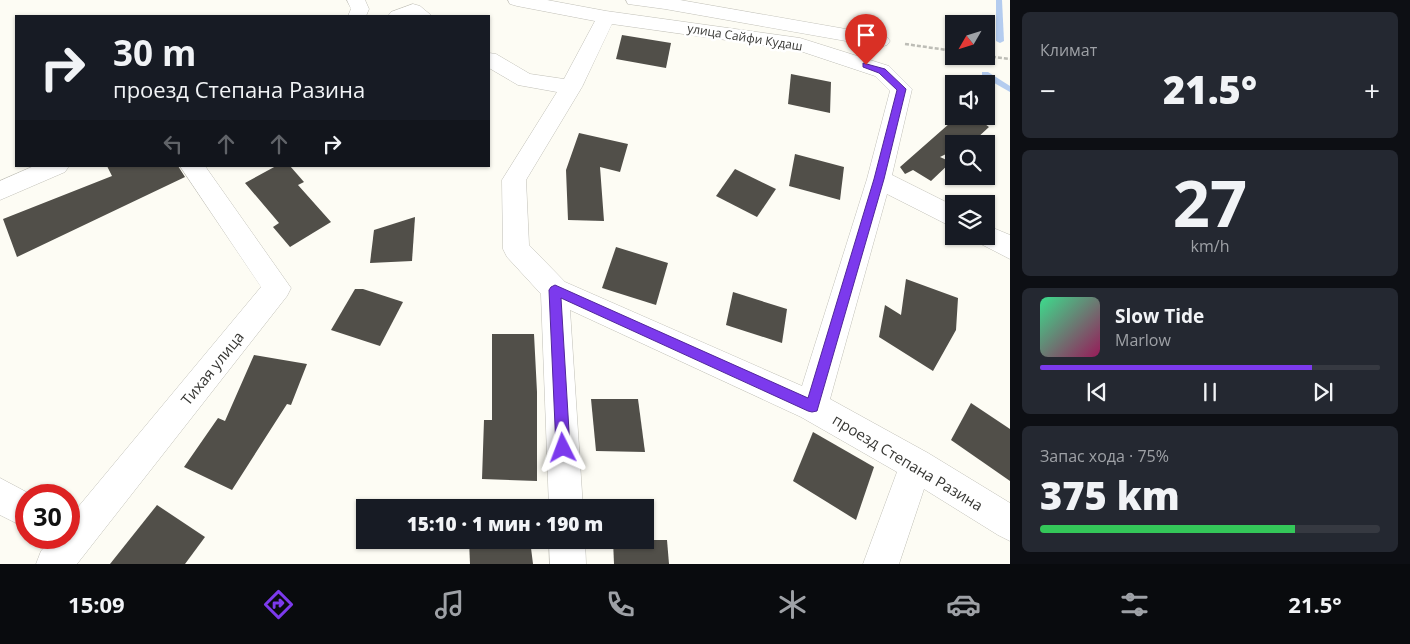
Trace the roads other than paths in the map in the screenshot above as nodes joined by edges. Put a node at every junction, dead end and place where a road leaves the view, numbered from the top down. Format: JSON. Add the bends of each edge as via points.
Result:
{"nodes":[{"id":1,"x":356,"y":0,"type":"edge"},
{"id":2,"x":516,"y":0,"type":"edge"},
{"id":3,"x":635,"y":0,"type":"edge"},
{"id":4,"x":664,"y":1,"type":"edge"},
{"id":5,"x":358,"y":15,"type":"edge"},
{"id":6,"x":606,"y":17,"type":"junction"},
{"id":7,"x":880,"y":41,"type":"road end"},
{"id":8,"x":490,"y":61,"type":"edge"},
{"id":9,"x":571,"y":87,"type":"junction"},
{"id":10,"x":55,"y":167,"type":"edge"},
{"id":11,"x":193,"y":167,"type":"edge"},
{"id":12,"x":879,"y":179,"type":"junction"},
{"id":13,"x":0,"y":191,"type":"edge"},
{"id":14,"x":945,"y":213,"type":"edge"},
{"id":15,"x":995,"y":240,"type":"edge"},
{"id":16,"x":1010,"y":248,"type":"edge"},
{"id":17,"x":555,"y":290,"type":"junction"},
{"id":18,"x":812,"y":406,"type":"junction"},
{"id":19,"x":916,"y":465,"type":"junction"},
{"id":20,"x":0,"y":495,"type":"edge"},
{"id":21,"x":566,"y":499,"type":"edge"},
{"id":22,"x":15,"y":504,"type":"edge"},
{"id":23,"x":1010,"y":523,"type":"edge"},
{"id":24,"x":80,"y":529,"type":"edge"},
{"id":25,"x":567,"y":549,"type":"edge"},
{"id":26,"x":568,"y":564,"type":"edge"},
{"id":27,"x":882,"y":564,"type":"edge"}],
"edges":[{"from":1,"to":5,"type":"street","via":[[360,10]]},
{"from":2,"to":6,"type":"street","name":"улица Сайфи Кудаш"},
{"from":3,"to":4,"type":"street"},
{"from":4,"to":7,"type":"street"},
{"from":6,"to":9,"type":"street"},
{"from":6,"to":12,"type":"street","name":"улица Сайфи Кудаш","via":[[800,44],[882,71],[901,89]]},
{"from":8,"to":9,"type":"street","via":[[525,80]]},
{"from":9,"to":17,"type":"street","name":"проезд Степана Разина","via":[[514,180],[516,249]]},
{"from":10,"to":13,"type":"street"},
{"from":11,"to":24,"type":"street","name":"Тихая улица","via":[[277,288]]},
{"from":12,"to":14,"type":"street"},
{"from":12,"to":18,"type":"street","name":"улица Сайфи Кудаш"},
{"from":15,"to":16,"type":"street"},
{"from":17,"to":18,"type":"street","name":"проезд Степана Разина"},
{"from":17,"to":21,"type":"street"},
{"from":18,"to":19,"type":"street","name":"проезд Степана Разина"},
{"from":19,"to":23,"type":"street","name":"проезд Степана Разина"},
{"from":19,"to":27,"type":"street"},
{"from":20,"to":22,"type":"street"},
{"from":25,"to":26,"type":"street"}]}
